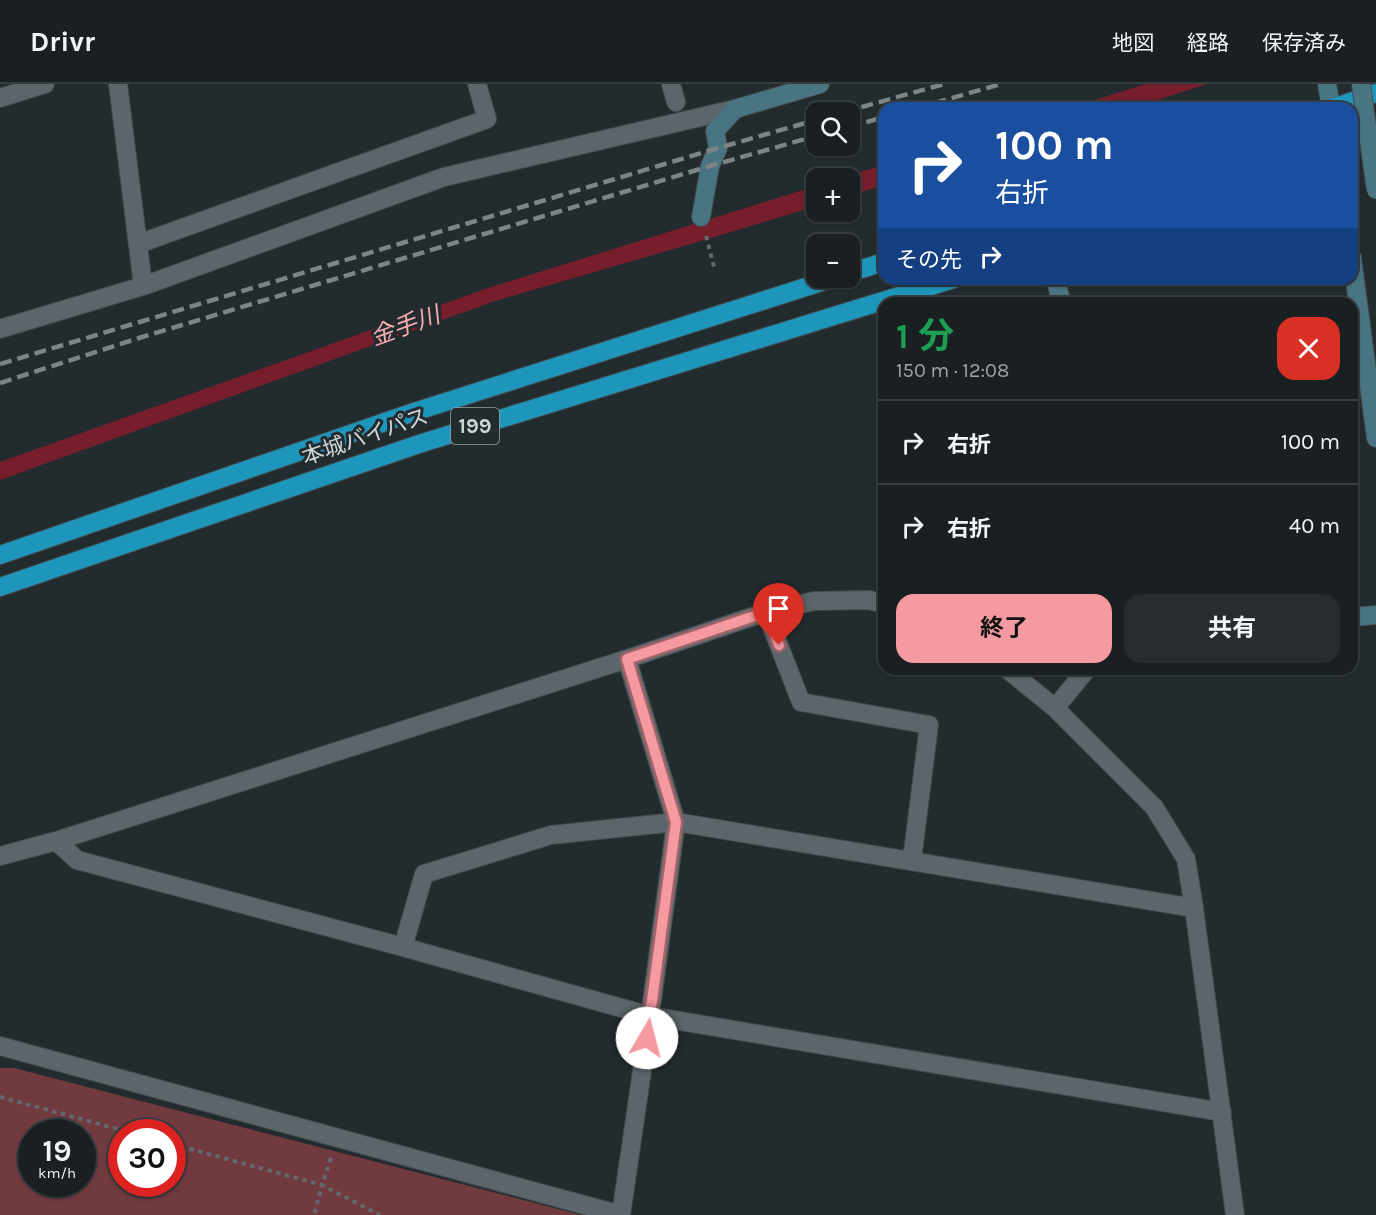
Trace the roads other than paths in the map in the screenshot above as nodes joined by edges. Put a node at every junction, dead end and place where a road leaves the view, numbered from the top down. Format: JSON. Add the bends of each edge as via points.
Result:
{"nodes":[{"id":1,"x":45,"y":84,"type":"edge"},
{"id":2,"x":118,"y":84,"type":"edge"},
{"id":3,"x":477,"y":84,"type":"edge"},
{"id":4,"x":671,"y":84,"type":"edge"},
{"id":5,"x":820,"y":84,"type":"edge"},
{"id":6,"x":1327,"y":84,"type":"edge"},
{"id":7,"x":1361,"y":84,"type":"edge"},
{"id":8,"x":1376,"y":93,"type":"edge"},
{"id":9,"x":0,"y":98,"type":"edge"},
{"id":10,"x":676,"y":102,"type":"dead end"},
{"id":11,"x":1331,"y":102,"type":"edge"},
{"id":12,"x":1350,"y":102,"type":"edge"},
{"id":13,"x":735,"y":110,"type":"junction"},
{"id":14,"x":1376,"y":132,"type":"edge"},
{"id":15,"x":1358,"y":139,"type":"edge"},
{"id":16,"x":1376,"y":190,"type":"edge"},
{"id":17,"x":701,"y":217,"type":"road end"},
{"id":18,"x":138,"y":244,"type":"junction"},
{"id":19,"x":878,"y":264,"type":"edge"},
{"id":20,"x":860,"y":270,"type":"edge"},
{"id":21,"x":935,"y":285,"type":"edge"},
{"id":22,"x":143,"y":286,"type":"junction"},
{"id":23,"x":806,"y":287,"type":"edge"},
{"id":24,"x":896,"y":297,"type":"edge"},
{"id":25,"x":878,"y":302,"type":"edge"},
{"id":26,"x":1358,"y":303,"type":"edge"},
{"id":27,"x":0,"y":329,"type":"edge"},
{"id":28,"x":1376,"y":438,"type":"edge"},
{"id":29,"x":0,"y":555,"type":"edge"},
{"id":30,"x":0,"y":586,"type":"edge"},
{"id":31,"x":878,"y":602,"type":"edge"},
{"id":32,"x":766,"y":612,"type":"junction"},
{"id":33,"x":1376,"y":615,"type":"edge"},
{"id":34,"x":1358,"y":616,"type":"edge"},
{"id":35,"x":627,"y":659,"type":"junction"},
{"id":36,"x":1014,"y":675,"type":"edge"},
{"id":37,"x":1083,"y":675,"type":"edge"},
{"id":38,"x":1055,"y":708,"type":"junction"},
{"id":39,"x":676,"y":822,"type":"junction"},
{"id":40,"x":56,"y":842,"type":"junction"},
{"id":41,"x":0,"y":856,"type":"edge"},
{"id":42,"x":912,"y":860,"type":"junction"},
{"id":43,"x":1194,"y":908,"type":"junction"},
{"id":44,"x":403,"y":947,"type":"junction"},
{"id":45,"x":650,"y":1016,"type":"junction"},
{"id":46,"x":0,"y":1046,"type":"edge"},
{"id":47,"x":1222,"y":1112,"type":"junction"},
{"id":48,"x":621,"y":1215,"type":"edge"},
{"id":49,"x":1234,"y":1215,"type":"edge"}],
"edges":[{"from":1,"to":9,"type":"street"},
{"from":2,"to":18,"type":"street"},
{"from":3,"to":18,"type":"street","via":[[487,119]]},
{"from":4,"to":10,"type":"street"},
{"from":5,"to":13,"type":"street"},
{"from":6,"to":11,"type":"street"},
{"from":7,"to":16,"type":"street","bridge":true},
{"from":8,"to":12,"type":"highway"},
{"from":13,"to":17,"type":"street","via":[[715,131],[717,148]]},
{"from":13,"to":22,"type":"street","via":[[444,177]]},
{"from":14,"to":15,"type":"highway"},
{"from":18,"to":22,"type":"street"},
{"from":19,"to":20,"type":"highway"},
{"from":21,"to":24,"type":"highway","name":"本城バイパス","number":"199"},
{"from":22,"to":27,"type":"street"},
{"from":23,"to":29,"type":"highway","name":"本城バイパス","number":"199","via":[[411,413]]},
{"from":25,"to":30,"type":"highway","name":"本城バイパス","number":"199","via":[[422,443]]},
{"from":26,"to":28,"type":"street"},
{"from":31,"to":32,"type":"street","via":[[814,601]]},
{"from":32,"to":35,"type":"street"},
{"from":32,"to":42,"type":"street","via":[[801,702],[929,725]]},
{"from":33,"to":34,"type":"street"},
{"from":35,"to":39,"type":"street"},
{"from":35,"to":40,"type":"street"},
{"from":36,"to":38,"type":"street"},
{"from":37,"to":38,"type":"street"},
{"from":38,"to":43,"type":"street","via":[[1154,807],[1186,859]]},
{"from":39,"to":42,"type":"street"},
{"from":39,"to":44,"type":"street","via":[[551,835],[424,874]]},
{"from":39,"to":45,"type":"street"},
{"from":40,"to":41,"type":"street"},
{"from":40,"to":44,"type":"street","via":[[77,860]]},
{"from":42,"to":43,"type":"street"},
{"from":43,"to":47,"type":"street"},
{"from":44,"to":45,"type":"street"},
{"from":45,"to":47,"type":"street"},
{"from":45,"to":48,"type":"street"},
{"from":46,"to":48,"type":"street"},
{"from":47,"to":49,"type":"street"}]}
